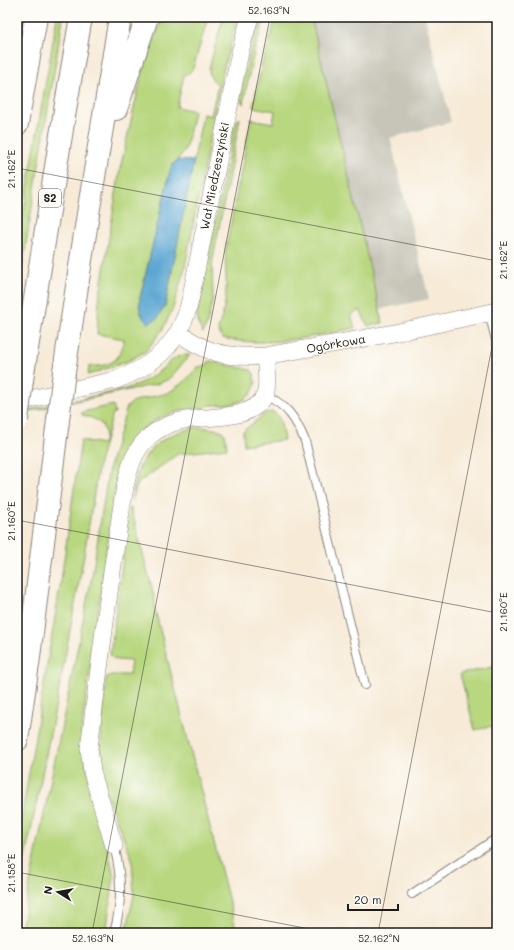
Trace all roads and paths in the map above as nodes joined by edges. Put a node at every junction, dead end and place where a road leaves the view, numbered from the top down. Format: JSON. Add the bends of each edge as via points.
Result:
{"nodes":[{"id":1,"x":36,"y":17,"type":"edge"},
{"id":2,"x":81,"y":17,"type":"edge"},
{"id":3,"x":120,"y":17,"type":"edge"},
{"id":4,"x":147,"y":17,"type":"edge"},
{"id":5,"x":250,"y":17,"type":"edge"},
{"id":6,"x":17,"y":124,"type":"edge"},
{"id":7,"x":88,"y":214,"type":"junction"},
{"id":8,"x":493,"y":312,"type":"edge"},
{"id":9,"x":178,"y":333,"type":"junction"},
{"id":10,"x":497,"y":344,"type":"edge"},
{"id":11,"x":266,"y":356,"type":"junction"},
{"id":12,"x":265,"y":395,"type":"junction"},
{"id":13,"x":17,"y":402,"type":"edge"},
{"id":14,"x":17,"y":420,"type":"edge"},
{"id":15,"x":365,"y":685,"type":"dead end"},
{"id":16,"x":17,"y":740,"type":"edge"},
{"id":17,"x":497,"y":838,"type":"edge"},
{"id":18,"x":114,"y":846,"type":"joint"},
{"id":19,"x":412,"y":894,"type":"dead end"},
{"id":20,"x":114,"y":933,"type":"edge"}],
"edges":[{"from":1,"to":6,"type":"highway"},
{"from":2,"to":14,"type":"highway","number":"S2","bridge":true},
{"from":3,"to":7,"type":"highway"},
{"from":4,"to":7,"type":"highway","via":[[104,148]]},
{"from":5,"to":9,"type":"street","name":"Wał Miedzeszyński","via":[[240,52],[193,286],[185,319]]},
{"from":7,"to":16,"type":"highway","bridge":true,"via":[[64,372]]},
{"from":8,"to":10,"type":"lane"},
{"from":8,"to":11,"type":"street","name":"Ogórkowa"},
{"from":9,"to":11,"type":"street","name":"Ogórkowa","via":[[201,347],[221,354]]},
{"from":9,"to":13,"type":"street","name":"Wał Miedzeszyński","via":[[160,355],[130,374],[116,380]]},
{"from":11,"to":12,"type":"street"},
{"from":12,"to":15,"type":"lane","via":[[277,400],[292,415],[305,441]]},
{"from":12,"to":18,"type":"street","via":[[258,404],[246,412],[184,420],[152,433],[136,452],[130,467],[113,566],[89,748],[92,772]]},
{"from":17,"to":19,"type":"lane"},
{"from":18,"to":20,"type":"lane","via":[[118,860],[120,900]]}]}
